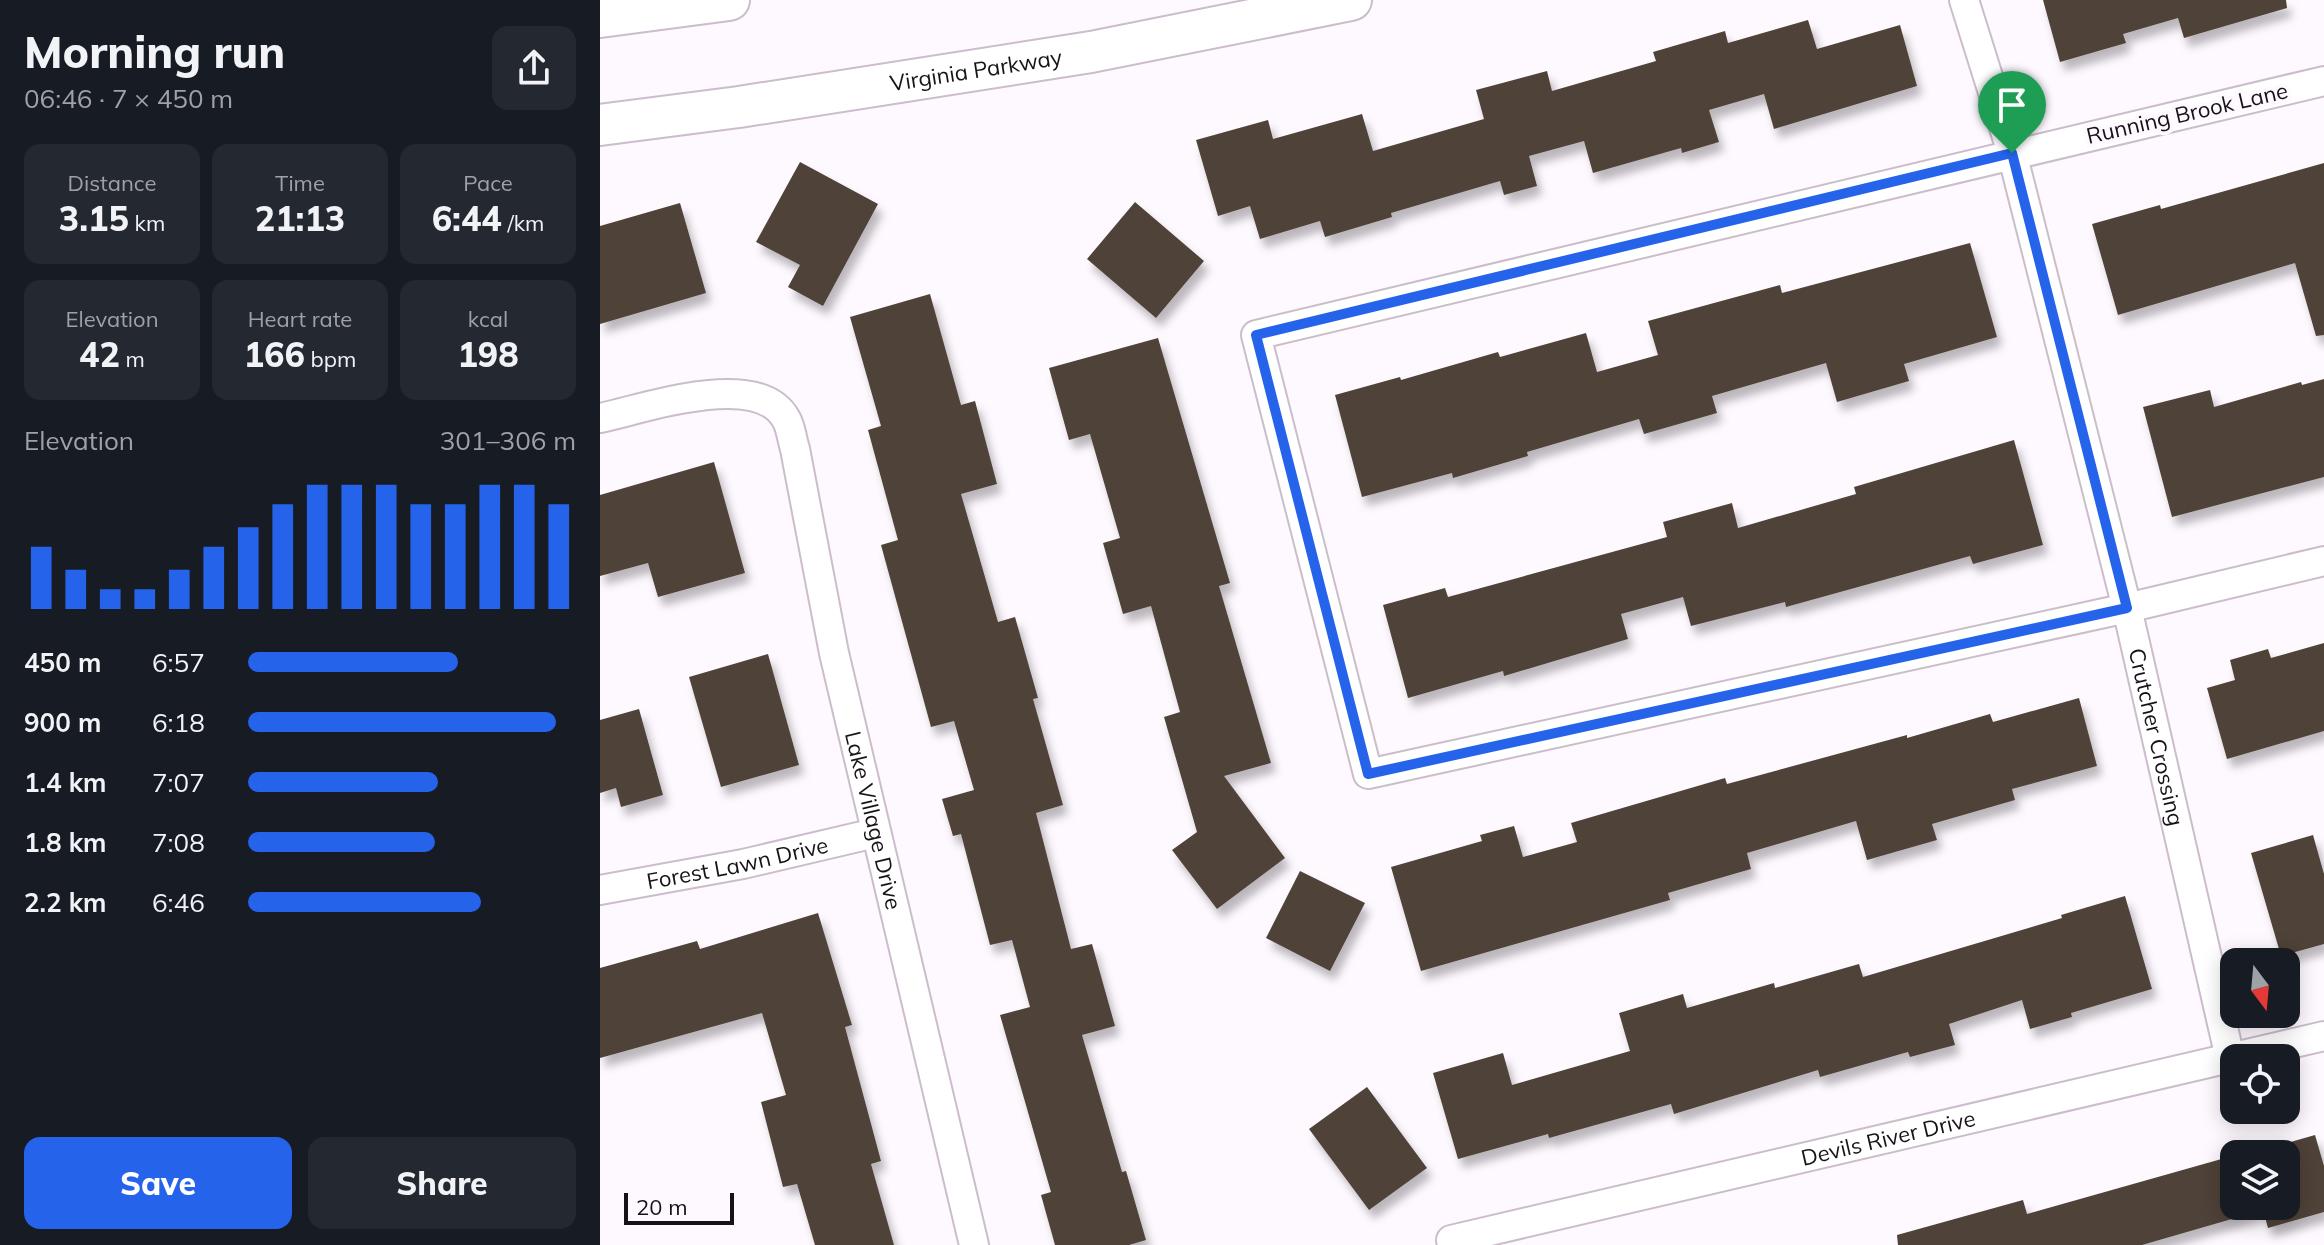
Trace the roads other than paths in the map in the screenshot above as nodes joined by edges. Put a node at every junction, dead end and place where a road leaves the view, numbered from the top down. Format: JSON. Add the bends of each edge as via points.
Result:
{"nodes":[{"id":1,"x":729,"y":0,"type":"edge"},
{"id":2,"x":1351,"y":0,"type":"edge"},
{"id":3,"x":1964,"y":0,"type":"edge"},
{"id":4,"x":600,"y":17,"type":"edge"},
{"id":5,"x":2324,"y":81,"type":"edge"},
{"id":6,"x":600,"y":125,"type":"edge"},
{"id":7,"x":2012,"y":153,"type":"junction"},
{"id":8,"x":600,"y":418,"type":"edge"},
{"id":9,"x":2324,"y":561,"type":"edge"},
{"id":10,"x":2127,"y":608,"type":"junction"},
{"id":11,"x":875,"y":833,"type":"junction"},
{"id":12,"x":600,"y":890,"type":"edge"},
{"id":13,"x":2324,"y":1036,"type":"edge"},
{"id":14,"x":2227,"y":1044,"type":"edge"},
{"id":15,"x":2290,"y":1044,"type":"edge"},
{"id":16,"x":2220,"y":1060,"type":"edge"},
{"id":17,"x":1451,"y":1243,"type":"edge"},
{"id":18,"x":974,"y":1245,"type":"edge"}],
"edges":[{"from":1,"to":4,"type":"main road"},
{"from":2,"to":6,"type":"main road","name":"Virginia Parkway","via":[[1091,52]]},
{"from":3,"to":7,"type":"street","name":"Crutcher Crossing"},
{"from":5,"to":7,"type":"street","name":"Running Brook Lane"},
{"from":7,"to":10,"type":"street","name":"Crutcher Crossing"},
{"from":7,"to":10,"type":"street","name":"Running Brook Lane","via":[[1256,335],[1368,774]]},
{"from":8,"to":11,"type":"street","name":"Lake Village Drive","via":[[705,395],[746,394],[767,401],[786,418]]},
{"from":9,"to":10,"type":"street"},
{"from":10,"to":14,"type":"street","name":"Crutcher Crossing"},
{"from":11,"to":12,"type":"street","name":"Forest Lawn Drive"},
{"from":11,"to":18,"type":"street","name":"Lake Village Drive"},
{"from":13,"to":15,"type":"street","name":"Devils River Drive"},
{"from":16,"to":17,"type":"street","name":"Devils River Drive"}]}
